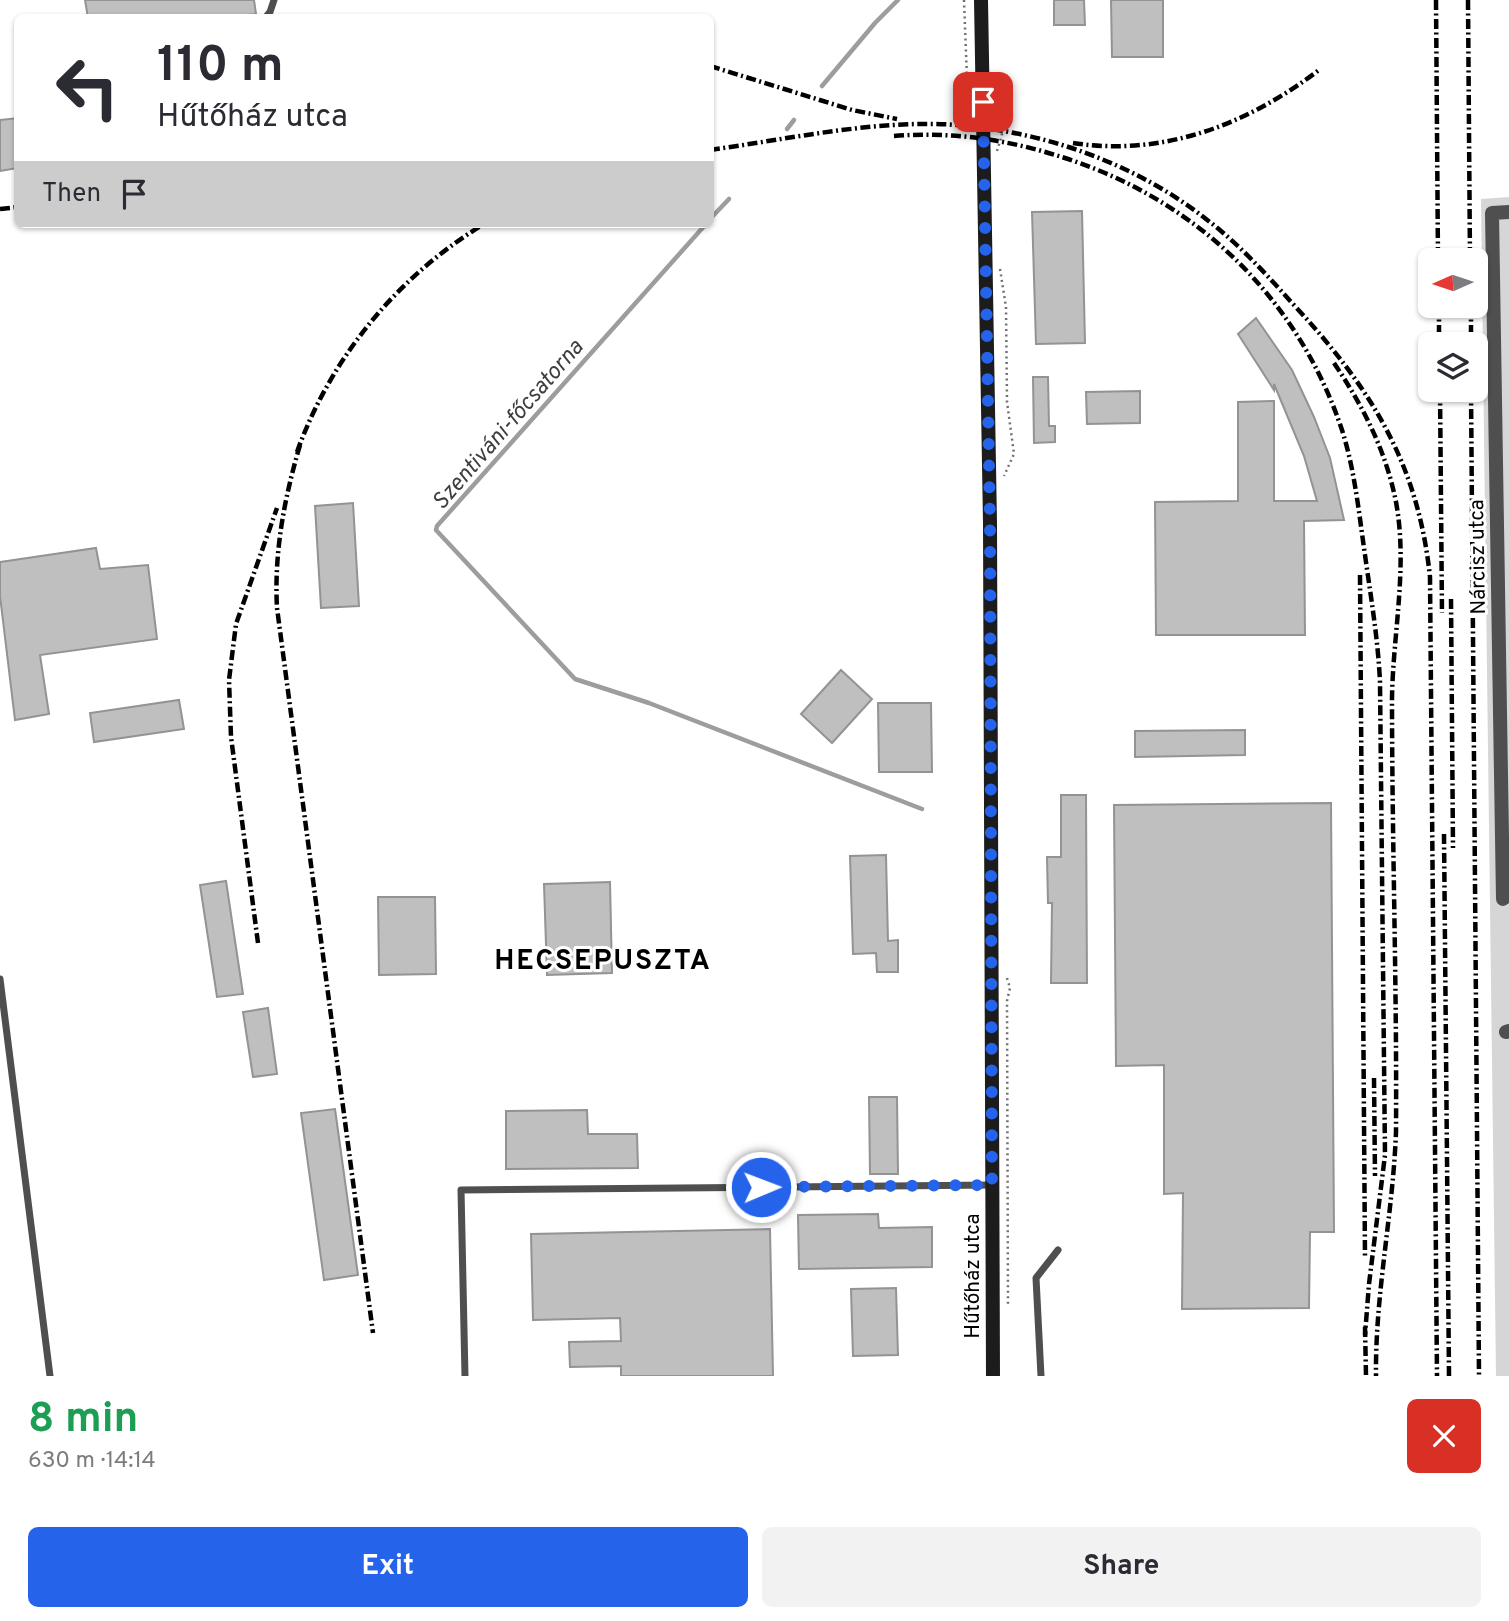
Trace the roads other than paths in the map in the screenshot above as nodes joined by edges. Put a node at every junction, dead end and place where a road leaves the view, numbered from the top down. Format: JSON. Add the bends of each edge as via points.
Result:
{"nodes":[{"id":1,"x":981,"y":0,"type":"edge"},
{"id":2,"x":1509,"y":212,"type":"edge"},
{"id":3,"x":1503,"y":900,"type":"dead end"},
{"id":4,"x":0,"y":979,"type":"edge"},
{"id":5,"x":992,"y":1185,"type":"junction"},
{"id":6,"x":1058,"y":1250,"type":"dead end"},
{"id":7,"x":50,"y":1376,"type":"edge"},
{"id":8,"x":465,"y":1376,"type":"edge"},
{"id":9,"x":993,"y":1376,"type":"edge"},
{"id":10,"x":1041,"y":1376,"type":"edge"}],
"edges":[{"from":1,"to":5,"type":"street","name":"Hűtőház utca","via":[[990,523]]},
{"from":2,"to":3,"type":"street","name":"Nárcisz utca","via":[[1492,213]]},
{"from":4,"to":7,"type":"lane"},
{"from":5,"to":8,"type":"lane","via":[[461,1190]]},
{"from":5,"to":9,"type":"street","name":"Hűtőház utca"},
{"from":6,"to":10,"type":"lane","via":[[1036,1278]]}]}
